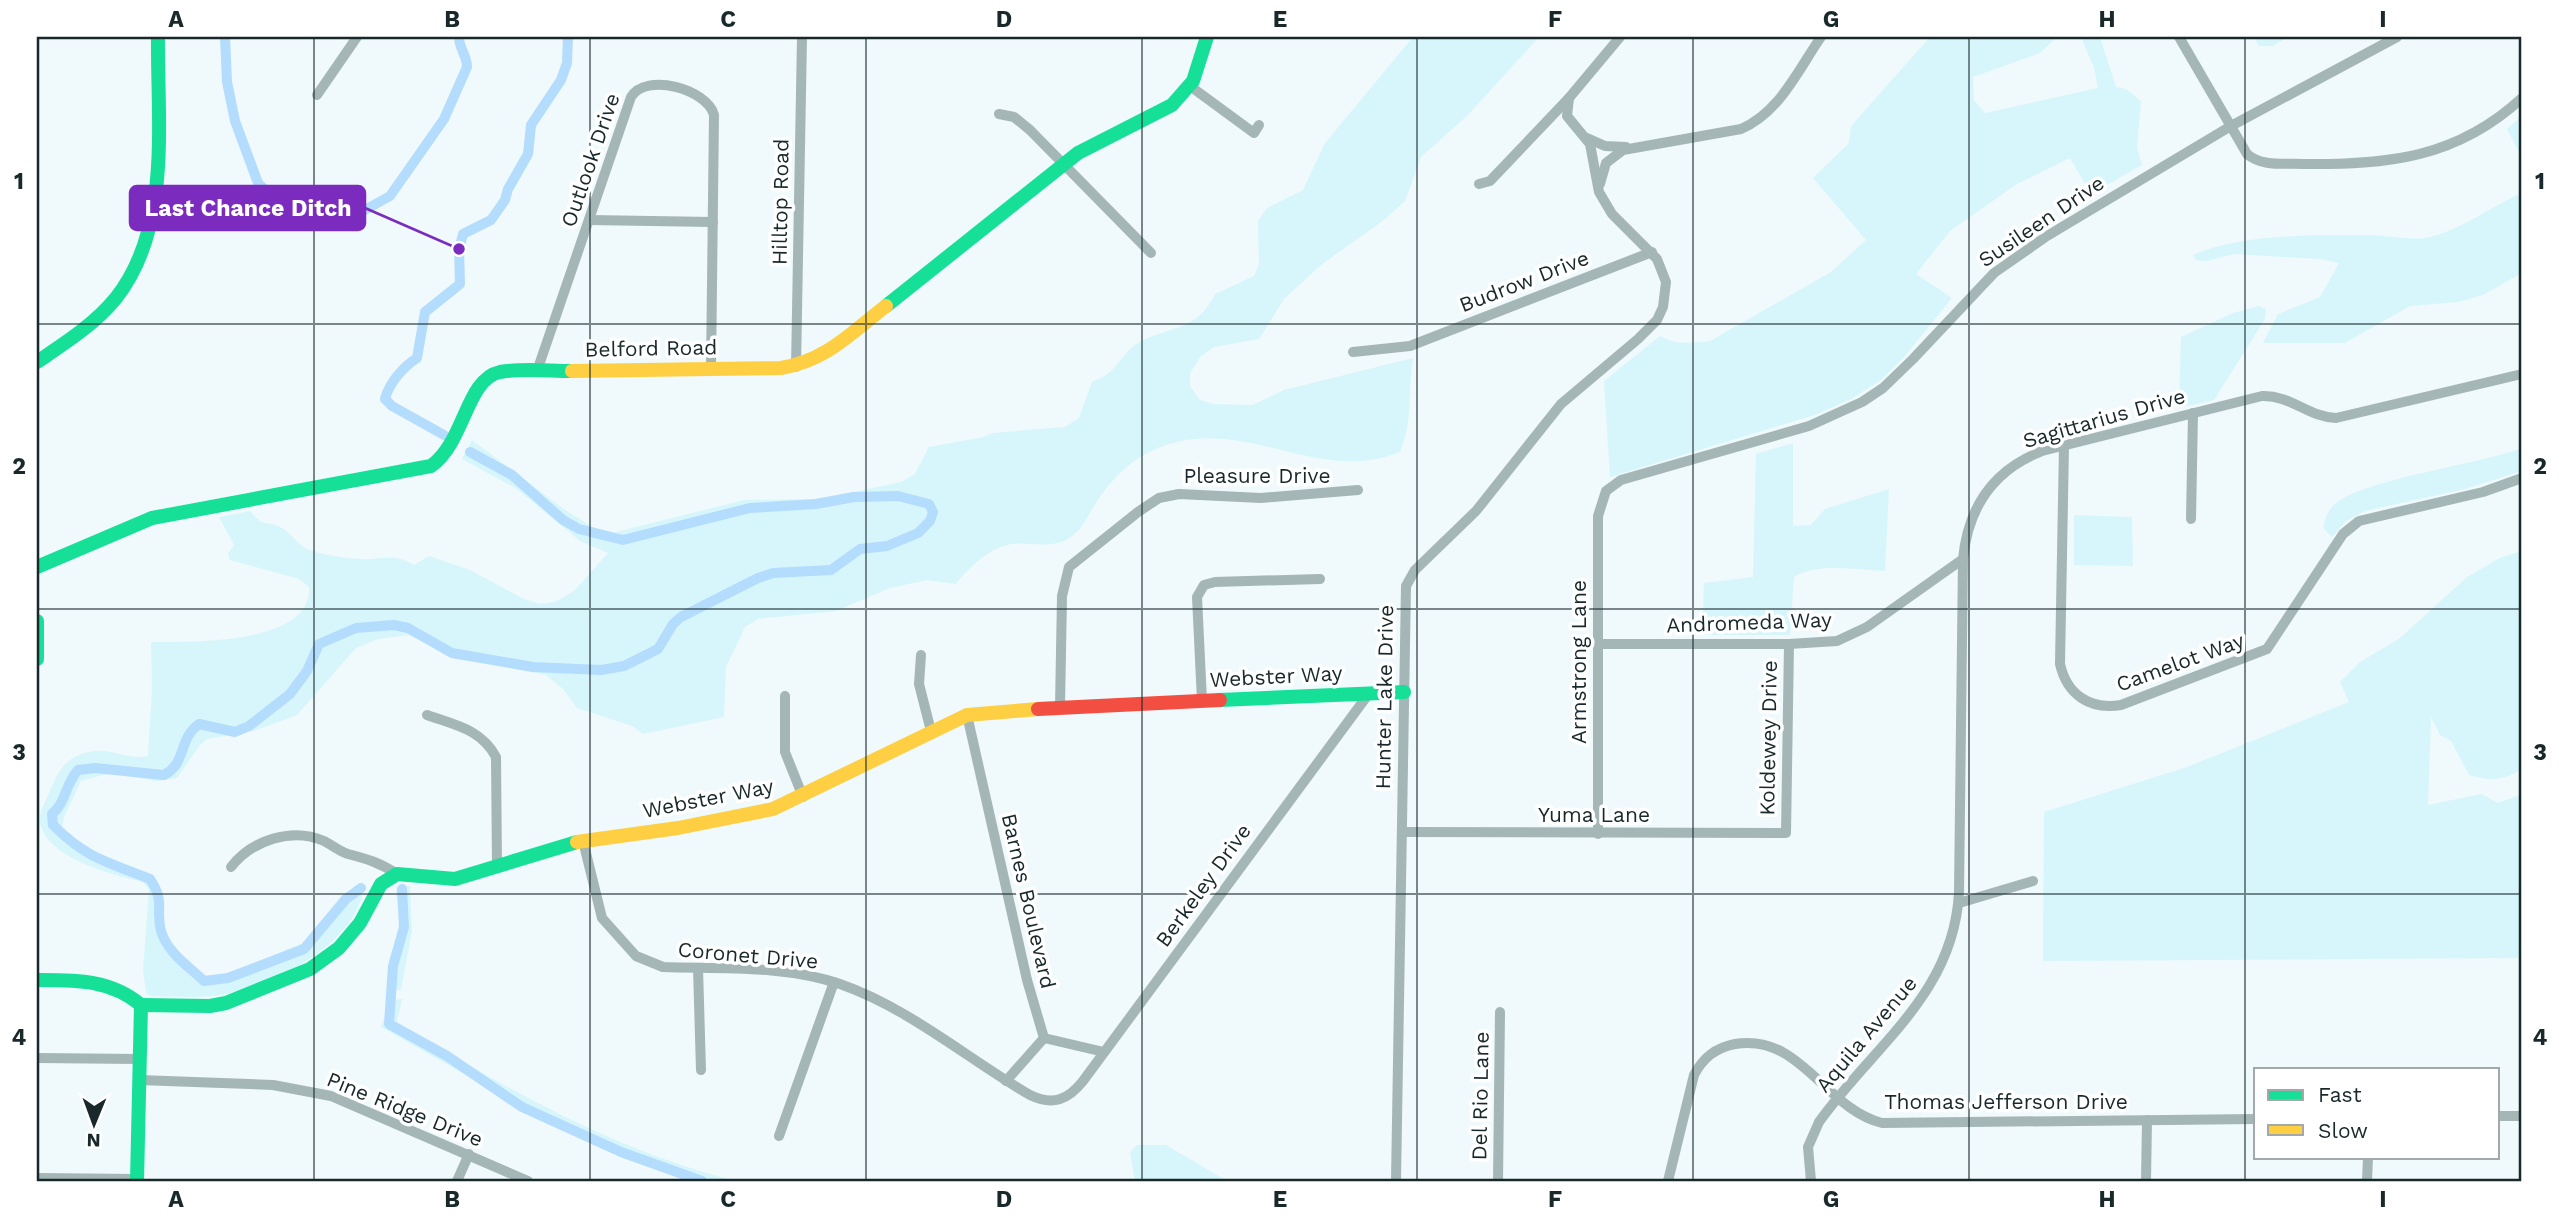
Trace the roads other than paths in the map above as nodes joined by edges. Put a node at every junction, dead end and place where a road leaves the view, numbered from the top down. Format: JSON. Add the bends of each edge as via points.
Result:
{"nodes":[{"id":1,"x":158,"y":37,"type":"edge"},
{"id":2,"x":357,"y":37,"type":"edge"},
{"id":3,"x":802,"y":37,"type":"edge"},
{"id":4,"x":1207,"y":37,"type":"edge"},
{"id":5,"x":1620,"y":37,"type":"edge"},
{"id":6,"x":1821,"y":37,"type":"edge"},
{"id":7,"x":2179,"y":37,"type":"edge"},
{"id":8,"x":2397,"y":37,"type":"edge"},
{"id":9,"x":1190,"y":86,"type":"junction"},
{"id":10,"x":317,"y":95,"type":"dead end"},
{"id":11,"x":2522,"y":98,"type":"edge"},
{"id":12,"x":1569,"y":99,"type":"junction"},
{"id":13,"x":999,"y":114,"type":"dead end"},
{"id":14,"x":1259,"y":125,"type":"dead end"},
{"id":15,"x":2231,"y":126,"type":"junction"},
{"id":16,"x":1583,"y":136,"type":"junction"},
{"id":17,"x":1640,"y":146,"type":"junction"},
{"id":18,"x":1065,"y":164,"type":"junction"},
{"id":19,"x":1479,"y":184,"type":"dead end"},
{"id":20,"x":1600,"y":192,"type":"junction"},
{"id":21,"x":589,"y":220,"type":"junction"},
{"id":22,"x":713,"y":222,"type":"junction"},
{"id":23,"x":1652,"y":251,"type":"junction"},
{"id":24,"x":1151,"y":253,"type":"dead end"},
{"id":25,"x":1353,"y":352,"type":"dead end"},
{"id":26,"x":37,"y":362,"type":"edge"},
{"id":27,"x":796,"y":367,"type":"junction"},
{"id":28,"x":711,"y":369,"type":"junction"},
{"id":29,"x":537,"y":371,"type":"junction"},
{"id":30,"x":2522,"y":374,"type":"edge"},
{"id":31,"x":2193,"y":413,"type":"junction"},
{"id":32,"x":2064,"y":444,"type":"junction"},
{"id":33,"x":2522,"y":478,"type":"edge"},
{"id":34,"x":1358,"y":491,"type":"dead end"},
{"id":35,"x":1606,"y":491,"type":"joint"},
{"id":36,"x":2191,"y":519,"type":"dead end"},
{"id":37,"x":1963,"y":559,"type":"junction"},
{"id":38,"x":37,"y":567,"type":"edge"},
{"id":39,"x":1320,"y":579,"type":"dead end"},
{"id":40,"x":37,"y":621,"type":"edge"},
{"id":41,"x":1596,"y":644,"type":"junction"},
{"id":42,"x":1789,"y":644,"type":"junction"},
{"id":43,"x":920,"y":655,"type":"dead end"},
{"id":44,"x":37,"y":659,"type":"edge"},
{"id":45,"x":1370,"y":692,"type":"junction"},
{"id":46,"x":1404,"y":692,"type":"junction"},
{"id":47,"x":785,"y":696,"type":"dead end"},
{"id":48,"x":1202,"y":701,"type":"junction"},
{"id":49,"x":1060,"y":707,"type":"junction"},
{"id":50,"x":427,"y":715,"type":"dead end"},
{"id":51,"x":967,"y":715,"type":"junction"},
{"id":52,"x":931,"y":731,"type":"junction"},
{"id":53,"x":803,"y":797,"type":"junction"},
{"id":54,"x":1402,"y":832,"type":"junction"},
{"id":55,"x":1786,"y":833,"type":"joint"},
{"id":56,"x":1598,"y":834,"type":"junction"},
{"id":57,"x":583,"y":841,"type":"junction"},
{"id":58,"x":497,"y":866,"type":"junction"},
{"id":59,"x":231,"y":867,"type":"dead end"},
{"id":60,"x":397,"y":874,"type":"junction"},
{"id":61,"x":2033,"y":881,"type":"dead end"},
{"id":62,"x":1959,"y":903,"type":"junction"},
{"id":63,"x":698,"y":968,"type":"junction"},
{"id":64,"x":37,"y":980,"type":"edge"},
{"id":65,"x":834,"y":982,"type":"junction"},
{"id":66,"x":141,"y":1005,"type":"junction"},
{"id":67,"x":1500,"y":1012,"type":"dead end"},
{"id":68,"x":1044,"y":1038,"type":"junction"},
{"id":69,"x":1104,"y":1052,"type":"junction"},
{"id":70,"x":37,"y":1058,"type":"edge"},
{"id":71,"x":139,"y":1059,"type":"junction"},
{"id":72,"x":701,"y":1070,"type":"dead end"},
{"id":73,"x":139,"y":1080,"type":"junction"},
{"id":74,"x":1006,"y":1081,"type":"junction"},
{"id":75,"x":1839,"y":1097,"type":"junction"},
{"id":76,"x":2500,"y":1116,"type":"edge"},
{"id":77,"x":2522,"y":1116,"type":"edge"},
{"id":78,"x":2254,"y":1119,"type":"edge"},
{"id":79,"x":2147,"y":1120,"type":"junction"},
{"id":80,"x":779,"y":1136,"type":"dead end"},
{"id":81,"x":469,"y":1154,"type":"junction"},
{"id":82,"x":2368,"y":1158,"type":"edge"},
{"id":83,"x":37,"y":1178,"type":"edge"},
{"id":84,"x":137,"y":1180,"type":"edge"},
{"id":85,"x":457,"y":1181,"type":"edge"},
{"id":86,"x":528,"y":1181,"type":"edge"},
{"id":87,"x":1396,"y":1181,"type":"edge"},
{"id":88,"x":1498,"y":1181,"type":"edge"},
{"id":89,"x":1668,"y":1181,"type":"edge"},
{"id":90,"x":1811,"y":1181,"type":"edge"},
{"id":91,"x":2146,"y":1181,"type":"edge"},
{"id":92,"x":2367,"y":1181,"type":"edge"}],
"edges":[{"from":1,"to":26,"type":"street","via":[[158,173],[150,229],[141,254],[85,330]]},
{"from":2,"to":10,"type":"street"},
{"from":3,"to":27,"type":"street","name":"Hilltop Road"},
{"from":4,"to":9,"type":"street","name":"Belford Road"},
{"from":5,"to":12,"type":"street"},
{"from":6,"to":17,"type":"street","via":[[1778,103],[1754,124]]},
{"from":7,"to":15,"type":"street"},
{"from":8,"to":15,"type":"street","name":"Susileen Drive"},
{"from":9,"to":14,"type":"street","via":[[1254,133]]},
{"from":9,"to":18,"type":"street","name":"Belford Road","via":[[1172,105],[1102,138]]},
{"from":11,"to":15,"type":"street","via":[[2492,123],[2448,146],[2373,164],[2263,163],[2247,154]]},
{"from":12,"to":16,"type":"street","name":"Hunter Lake Drive","via":[[1567,116]]},
{"from":12,"to":19,"type":"street","via":[[1490,181]]},
{"from":13,"to":18,"type":"street","via":[[1021,122]]},
{"from":15,"to":35,"type":"street","name":"Susileen Drive","via":[[2077,216],[1994,273],[1913,359],[1862,402],[1809,426],[1620,481]]},
{"from":16,"to":17,"type":"street","via":[[1617,148]]},
{"from":16,"to":20,"type":"street","name":"Hunter Lake Drive","via":[[1593,155]]},
{"from":17,"to":20,"type":"street","via":[[1623,150],[1606,163]]},
{"from":18,"to":24,"type":"street"},
{"from":18,"to":27,"type":"street","name":"Belford Road","via":[[829,351]]},
{"from":20,"to":23,"type":"street","name":"Hunter Lake Drive","via":[[1612,215]]},
{"from":21,"to":22,"type":"street"},
{"from":21,"to":22,"type":"street","name":"Outlook Drive","via":[[631,97],[652,84],[699,96],[712,108]]},
{"from":21,"to":29,"type":"street","name":"Outlook Drive"},
{"from":22,"to":28,"type":"street","name":"Outlook Drive"},
{"from":23,"to":25,"type":"street","name":"Budrow Drive","via":[[1410,346]]},
{"from":23,"to":46,"type":"street","name":"Hunter Lake Drive","via":[[1666,282],[1657,320],[1561,404],[1476,511],[1415,570],[1404,610]]},
{"from":27,"to":28,"type":"street","name":"Belford Road"},
{"from":28,"to":29,"type":"street","name":"Belford Road"},
{"from":29,"to":38,"type":"street","name":"Belford Road","via":[[499,372],[486,378],[476,389],[454,447],[431,466],[163,515]]},
{"from":30,"to":31,"type":"street","name":"Sagittarius Drive","via":[[2336,418],[2314,415],[2292,401],[2272,396]]},
{"from":31,"to":32,"type":"street","name":"Sagittarius Drive"},
{"from":31,"to":36,"type":"street"},
{"from":32,"to":33,"type":"street","name":"Camelot Way","via":[[2060,664],[2073,692],[2100,706],[2122,705],[2267,649],[2343,534],[2359,522]]},
{"from":32,"to":37,"type":"street","name":"Sagittarius Drive","via":[[2020,461],[1987,489],[1970,521]]},
{"from":34,"to":49,"type":"street","name":"Pleasure Drive","via":[[1261,498],[1179,494],[1159,498],[1138,512],[1080,556],[1066,575]]},
{"from":35,"to":41,"type":"street","name":"Armstrong Lane","via":[[1598,516]]},
{"from":37,"to":42,"type":"street","name":"Andromeda Way","via":[[1854,635],[1822,644]]},
{"from":37,"to":62,"type":"street","name":"Sagittarius Drive"},
{"from":39,"to":48,"type":"street","via":[[1204,586],[1197,597]]},
{"from":40,"to":44,"type":"street"},
{"from":41,"to":42,"type":"street","name":"Andromeda Way"},
{"from":41,"to":56,"type":"street","name":"Armstrong Lane"},
{"from":42,"to":55,"type":"street","name":"Koldewey Drive"},
{"from":43,"to":52,"type":"street","via":[[919,684]]},
{"from":45,"to":46,"type":"street","name":"Webster Way"},
{"from":45,"to":48,"type":"street","name":"Webster Way"},
{"from":45,"to":69,"type":"street","name":"Berkeley Drive"},
{"from":46,"to":54,"type":"street","name":"Hunter Lake Drive"},
{"from":47,"to":53,"type":"street","via":[[785,752]]},
{"from":48,"to":49,"type":"street","name":"Webster Way"},
{"from":49,"to":51,"type":"street","name":"Webster Way"},
{"from":50,"to":58,"type":"street","via":[[474,732],[496,757]]},
{"from":51,"to":52,"type":"street","name":"Webster Way"},
{"from":51,"to":68,"type":"street","name":"Barnes Boulevard"},
{"from":52,"to":53,"type":"street","name":"Webster Way"},
{"from":53,"to":57,"type":"street","name":"Webster Way","via":[[678,828]]},
{"from":54,"to":56,"type":"street","name":"Yuma Lane"},
{"from":54,"to":87,"type":"street","name":"Hunter Lake Drive"},
{"from":55,"to":56,"type":"street","name":"Yuma Lane"},
{"from":57,"to":58,"type":"street","name":"Webster Way"},
{"from":57,"to":63,"type":"street","name":"Coronet Drive","via":[[597,906],[610,930],[644,962]]},
{"from":58,"to":60,"type":"street","name":"Webster Way","via":[[455,879]]},
{"from":59,"to":60,"type":"street","via":[[267,840],[305,837],[374,859]]},
{"from":60,"to":66,"type":"street","via":[[381,884],[360,923],[339,948],[310,969],[226,1003]]},
{"from":61,"to":62,"type":"street"},
{"from":62,"to":75,"type":"street","name":"Aquila Avenue","via":[[1950,948],[1931,986]]},
{"from":63,"to":65,"type":"street","name":"Coronet Drive","via":[[785,973]]},
{"from":63,"to":72,"type":"street"},
{"from":64,"to":66,"type":"street","via":[[105,983],[120,988]]},
{"from":65,"to":74,"type":"street","name":"Coronet Drive","via":[[884,1004]]},
{"from":65,"to":80,"type":"street"},
{"from":66,"to":71,"type":"street"},
{"from":67,"to":88,"type":"street","name":"Del Rio Lane"},
{"from":68,"to":69,"type":"street"},
{"from":68,"to":74,"type":"street"},
{"from":69,"to":74,"type":"street","name":"Coronet Drive","via":[[1077,1089],[1063,1100],[1040,1100]]},
{"from":70,"to":71,"type":"street"},
{"from":71,"to":73,"type":"street"},
{"from":73,"to":81,"type":"street","name":"Pine Ridge Drive","via":[[302,1089],[358,1105]]},
{"from":73,"to":84,"type":"street"},
{"from":75,"to":79,"type":"street","name":"Thomas Jefferson Drive","via":[[1861,1115],[1882,1123]]},
{"from":75,"to":89,"type":"street","name":"Thomas Jefferson Drive","via":[[1773,1046],[1751,1042],[1716,1049],[1694,1075]]},
{"from":75,"to":90,"type":"street","name":"Aquila Avenue","via":[[1813,1133],[1807,1161]]},
{"from":76,"to":77,"type":"street"},
{"from":78,"to":79,"type":"street","name":"Thomas Jefferson Drive"},
{"from":79,"to":91,"type":"street"},
{"from":81,"to":85,"type":"street"},
{"from":81,"to":86,"type":"street","name":"Pine Ridge Drive"},
{"from":82,"to":92,"type":"street"},
{"from":83,"to":84,"type":"street"}]}
